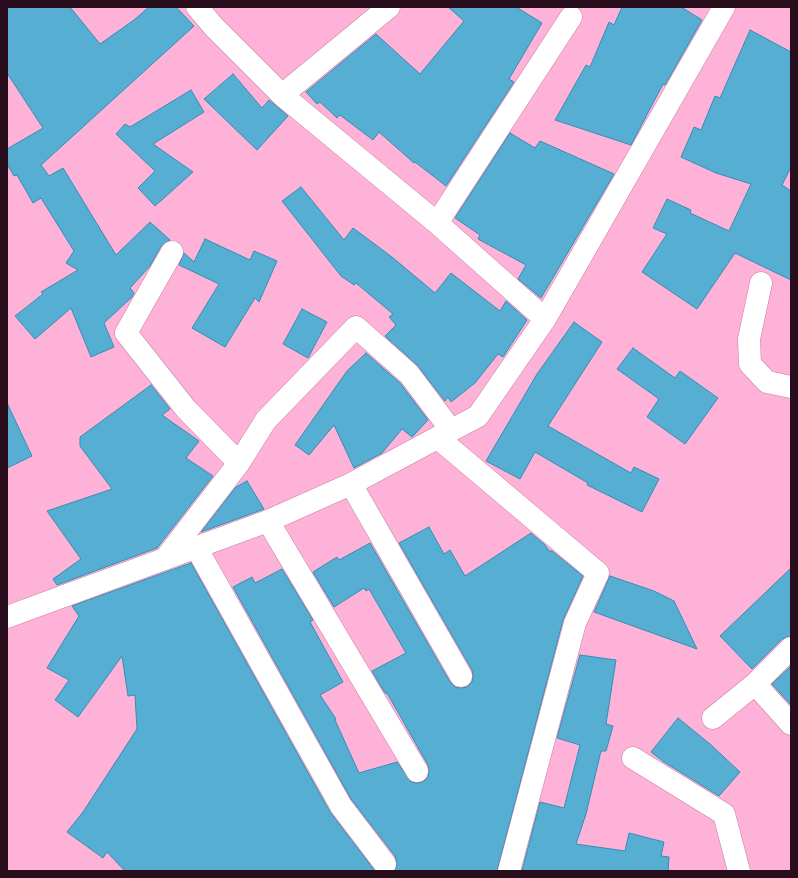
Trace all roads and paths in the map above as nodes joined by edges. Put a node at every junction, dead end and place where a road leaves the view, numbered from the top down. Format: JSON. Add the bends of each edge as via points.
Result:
{"nodes":[{"id":1,"x":197,"y":7,"type":"edge"},
{"id":2,"x":389,"y":7,"type":"edge"},
{"id":3,"x":724,"y":7,"type":"edge"},
{"id":4,"x":571,"y":17,"type":"dead end"},
{"id":5,"x":282,"y":96,"type":"junction"},
{"id":6,"x":437,"y":223,"type":"junction"},
{"id":7,"x":172,"y":252,"type":"dead end"},
{"id":8,"x":761,"y":283,"type":"dead end"},
{"id":9,"x":545,"y":319,"type":"junction"},
{"id":10,"x":791,"y":387,"type":"edge"},
{"id":11,"x":445,"y":434,"type":"junction"},
{"id":12,"x":239,"y":463,"type":"junction"},
{"id":13,"x":351,"y":484,"type":"junction"},
{"id":14,"x":268,"y":521,"type":"junction"},
{"id":15,"x":196,"y":547,"type":"junction"},
{"id":16,"x":164,"y":560,"type":"junction"},
{"id":17,"x":7,"y":617,"type":"edge"},
{"id":18,"x":791,"y":648,"type":"edge"},
{"id":19,"x":460,"y":676,"type":"dead end"},
{"id":20,"x":755,"y":684,"type":"junction"},
{"id":21,"x":713,"y":718,"type":"dead end"},
{"id":22,"x":791,"y":724,"type":"edge"},
{"id":23,"x":633,"y":758,"type":"dead end"},
{"id":24,"x":417,"y":771,"type":"dead end"},
{"id":25,"x":385,"y":864,"type":"dead end"},
{"id":26,"x":509,"y":871,"type":"edge"},
{"id":27,"x":739,"y":871,"type":"edge"}],
"edges":[{"from":1,"to":5,"type":"street"},
{"from":2,"to":5,"type":"street"},
{"from":3,"to":9,"type":"street"},
{"from":4,"to":6,"type":"street"},
{"from":5,"to":6,"type":"street"},
{"from":6,"to":9,"type":"street"},
{"from":7,"to":12,"type":"street","via":[[126,333],[186,409]]},
{"from":8,"to":10,"type":"street","via":[[749,339],[750,364],[767,382]]},
{"from":9,"to":11,"type":"street","via":[[478,416]]},
{"from":11,"to":12,"type":"street","via":[[408,374],[356,327],[266,420]]},
{"from":11,"to":13,"type":"street"},
{"from":11,"to":26,"type":"street","via":[[598,573],[575,623]]},
{"from":12,"to":16,"type":"street"},
{"from":13,"to":14,"type":"street"},
{"from":13,"to":19,"type":"street"},
{"from":14,"to":15,"type":"street"},
{"from":14,"to":24,"type":"street"},
{"from":15,"to":16,"type":"street"},
{"from":15,"to":25,"type":"street","via":[[342,806]]},
{"from":16,"to":17,"type":"street"},
{"from":18,"to":20,"type":"street"},
{"from":20,"to":21,"type":"street"},
{"from":20,"to":22,"type":"street"},
{"from":23,"to":27,"type":"street","via":[[724,814]]}]}
